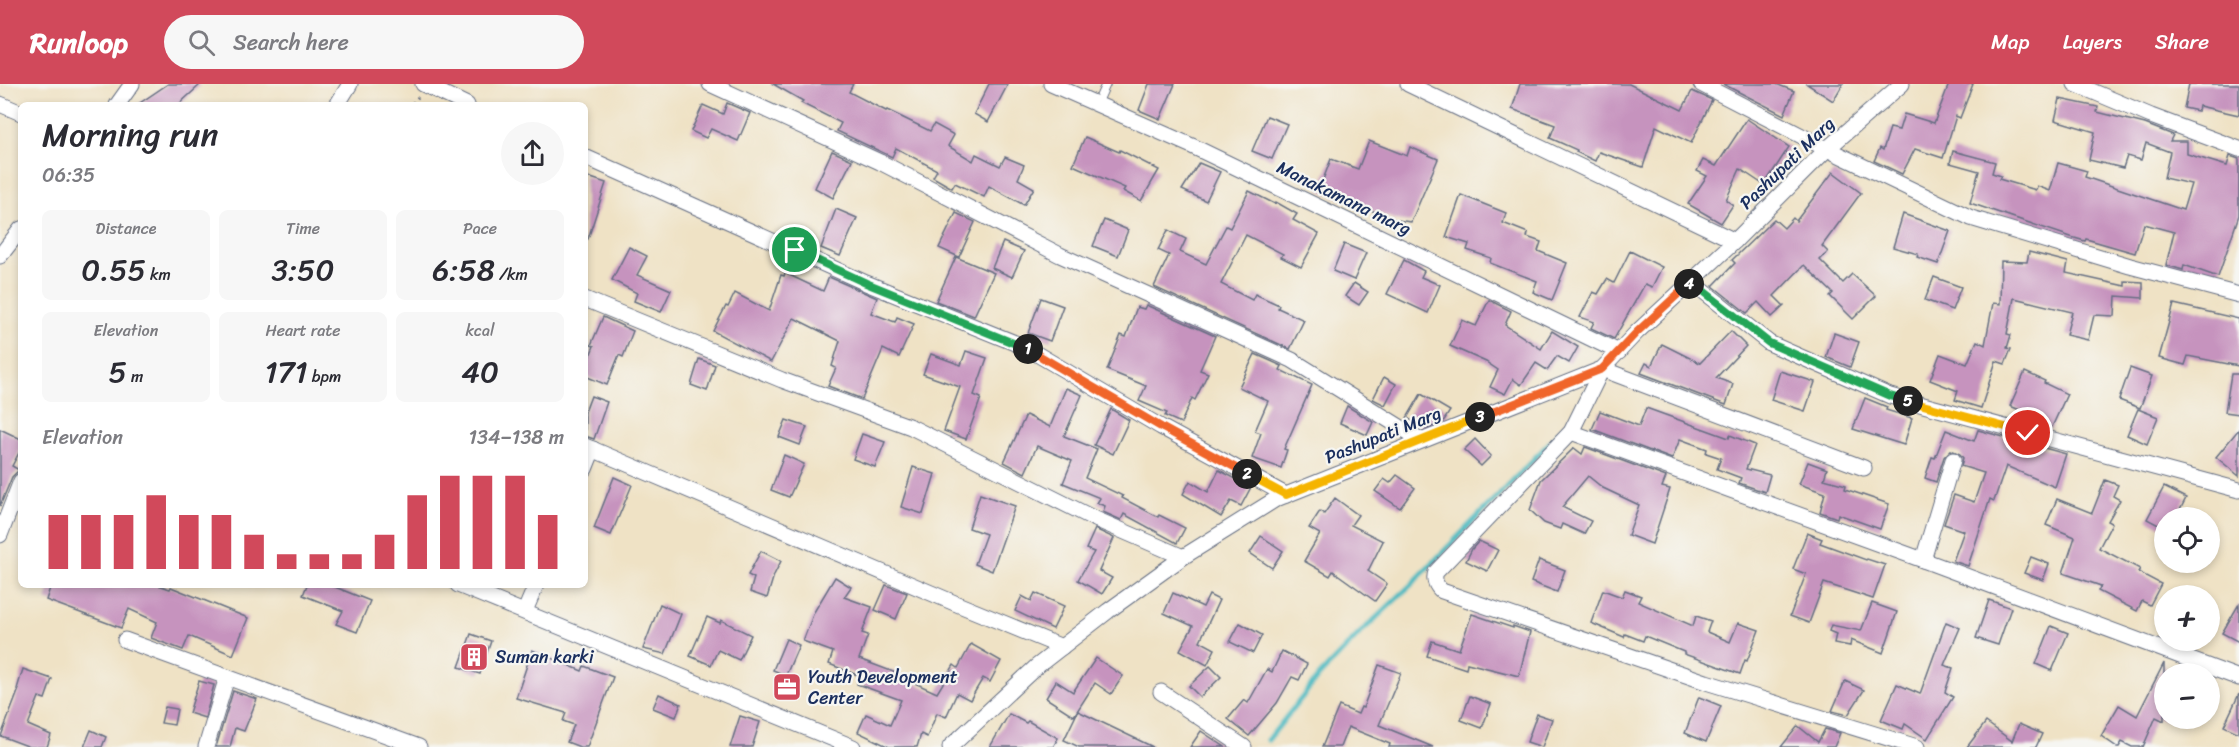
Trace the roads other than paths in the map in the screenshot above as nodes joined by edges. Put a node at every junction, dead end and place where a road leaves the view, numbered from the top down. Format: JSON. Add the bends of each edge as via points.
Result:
{"nodes":[{"id":1,"x":132,"y":84,"type":"edge"},
{"id":2,"x":350,"y":84,"type":"edge"},
{"id":3,"x":423,"y":84,"type":"edge"},
{"id":4,"x":710,"y":84,"type":"edge"},
{"id":5,"x":1051,"y":84,"type":"edge"},
{"id":6,"x":1106,"y":84,"type":"edge"},
{"id":7,"x":1407,"y":84,"type":"edge"},
{"id":8,"x":1701,"y":84,"type":"edge"},
{"id":9,"x":1902,"y":84,"type":"edge"},
{"id":10,"x":2075,"y":84,"type":"edge"},
{"id":11,"x":119,"y":102,"type":"edge"},
{"id":12,"x":339,"y":102,"type":"edge"},
{"id":13,"x":461,"y":102,"type":"edge"},
{"id":14,"x":0,"y":104,"type":"edge"},
{"id":15,"x":1097,"y":104,"type":"junction"},
{"id":16,"x":18,"y":112,"type":"edge"},
{"id":17,"x":1827,"y":149,"type":"junction"},
{"id":18,"x":2239,"y":149,"type":"edge"},
{"id":19,"x":588,"y":158,"type":"edge"},
{"id":20,"x":18,"y":234,"type":"edge"},
{"id":21,"x":1735,"y":241,"type":"junction"},
{"id":22,"x":0,"y":256,"type":"edge"},
{"id":23,"x":1692,"y":282,"type":"junction"},
{"id":24,"x":2239,"y":296,"type":"edge"},
{"id":25,"x":588,"y":301,"type":"edge"},
{"id":26,"x":1618,"y":352,"type":"junction"},
{"id":27,"x":1602,"y":369,"type":"junction"},
{"id":28,"x":1571,"y":432,"type":"junction"},
{"id":29,"x":1421,"y":440,"type":"junction"},
{"id":30,"x":589,"y":448,"type":"edge"},
{"id":31,"x":1953,"y":460,"type":"dead end"},
{"id":32,"x":1864,"y":468,"type":"dead end"},
{"id":33,"x":18,"y":489,"type":"edge"},
{"id":34,"x":2239,"y":490,"type":"edge"},
{"id":35,"x":1286,"y":495,"type":"junction"},
{"id":36,"x":0,"y":535,"type":"edge"},
{"id":37,"x":1183,"y":557,"type":"junction"},
{"id":38,"x":1923,"y":560,"type":"junction"},
{"id":39,"x":466,"y":588,"type":"edge"},
{"id":40,"x":535,"y":588,"type":"edge"},
{"id":41,"x":525,"y":611,"type":"junction"},
{"id":42,"x":125,"y":640,"type":"dead end"},
{"id":43,"x":1062,"y":647,"type":"junction"},
{"id":44,"x":227,"y":677,"type":"junction"},
{"id":45,"x":2239,"y":678,"type":"edge"},
{"id":46,"x":1161,"y":692,"type":"dead end"},
{"id":47,"x":206,"y":747,"type":"edge"},
{"id":48,"x":419,"y":747,"type":"edge"},
{"id":49,"x":853,"y":747,"type":"edge"},
{"id":50,"x":950,"y":747,"type":"edge"},
{"id":51,"x":1244,"y":747,"type":"edge"},
{"id":52,"x":1917,"y":747,"type":"edge"}],
"edges":[{"from":1,"to":11,"type":"street"},
{"from":2,"to":12,"type":"street"},
{"from":3,"to":13,"type":"street"},
{"from":4,"to":29,"type":"street","via":[[880,162],[1060,255],[1292,360]]},
{"from":5,"to":15,"type":"street","name":"Manakamana marg"},
{"from":6,"to":15,"type":"lane"},
{"from":7,"to":21,"type":"street"},
{"from":8,"to":17,"type":"street"},
{"from":9,"to":17,"type":"street","name":"Pashupati Marg"},
{"from":10,"to":18,"type":"street"},
{"from":14,"to":16,"type":"street"},
{"from":15,"to":26,"type":"street","name":"Manakamana marg"},
{"from":17,"to":21,"type":"street","name":"Pashupati Marg"},
{"from":17,"to":24,"type":"street","via":[[1971,218]]},
{"from":19,"to":35,"type":"street","via":[[866,283],[1025,347]]},
{"from":20,"to":22,"type":"street"},
{"from":21,"to":23,"type":"street","name":"Pashupati Marg"},
{"from":23,"to":26,"type":"street","name":"Pashupati Marg"},
{"from":23,"to":34,"type":"street","via":[[1769,343],[1890,396]]},
{"from":25,"to":37,"type":"street","via":[[782,380],[911,427],[1093,518]]},
{"from":26,"to":27,"type":"street","name":"Pashupati Marg"},
{"from":27,"to":28,"type":"street"},
{"from":27,"to":29,"type":"street","name":"Pashupati Marg"},
{"from":27,"to":32,"type":"street"},
{"from":28,"to":38,"type":"street"},
{"from":28,"to":52,"type":"street","via":[[1436,572],[1438,587],[1706,682]]},
{"from":29,"to":35,"type":"street","name":"Pashupati Marg"},
{"from":30,"to":43,"type":"street"},
{"from":31,"to":38,"type":"street"},
{"from":33,"to":36,"type":"street"},
{"from":35,"to":37,"type":"street","name":"Pashupati Marg"},
{"from":37,"to":43,"type":"street","name":"Pashupati Marg"},
{"from":38,"to":45,"type":"street"},
{"from":39,"to":41,"type":"street"},
{"from":40,"to":41,"type":"street"},
{"from":41,"to":49,"type":"street"},
{"from":42,"to":44,"type":"street"},
{"from":43,"to":50,"type":"street","name":"Pashupati Marg"},
{"from":44,"to":47,"type":"street"},
{"from":44,"to":48,"type":"street"},
{"from":46,"to":51,"type":"street"}]}
